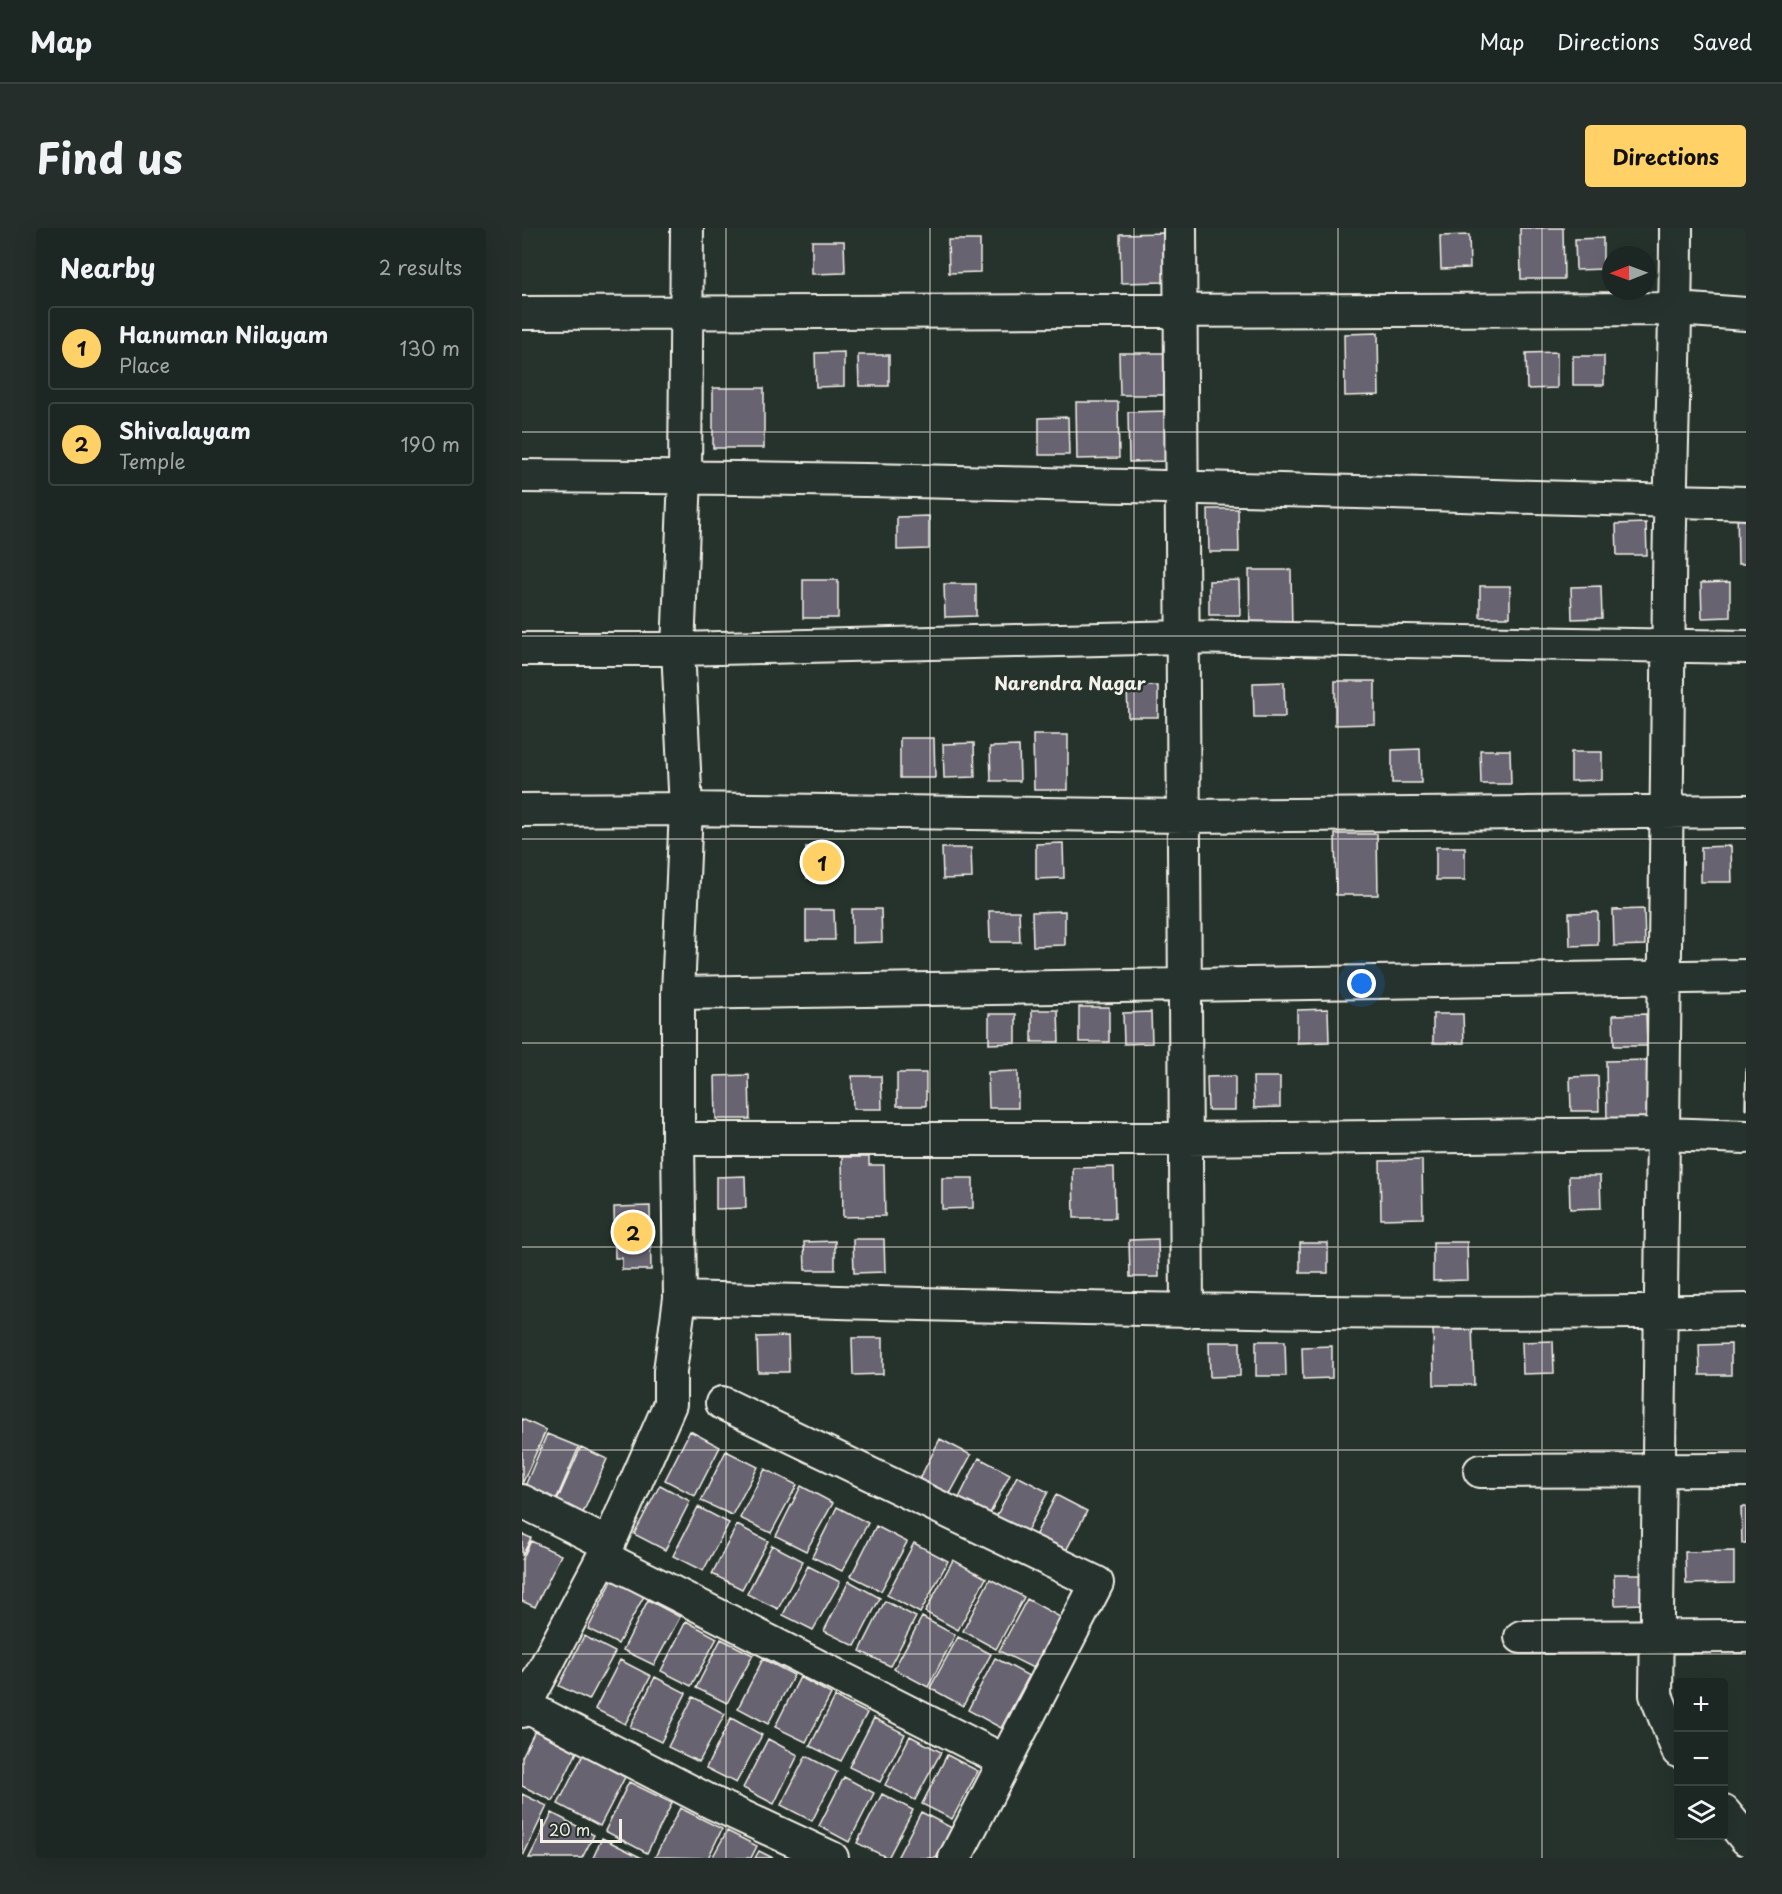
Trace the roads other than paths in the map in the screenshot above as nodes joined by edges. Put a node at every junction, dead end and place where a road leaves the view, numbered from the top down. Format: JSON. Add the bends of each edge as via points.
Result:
{"nodes":[{"id":1,"x":687,"y":228,"type":"edge"},
{"id":2,"x":1180,"y":228,"type":"edge"},
{"id":3,"x":1676,"y":228,"type":"edge"},
{"id":4,"x":1676,"y":309,"type":"junction"},
{"id":5,"x":1181,"y":311,"type":"junction"},
{"id":6,"x":522,"y":313,"type":"edge"},
{"id":7,"x":688,"y":314,"type":"junction"},
{"id":8,"x":1746,"y":314,"type":"edge"},
{"id":9,"x":522,"y":476,"type":"edge"},
{"id":10,"x":685,"y":477,"type":"junction"},
{"id":11,"x":1182,"y":488,"type":"junction"},
{"id":12,"x":1670,"y":501,"type":"junction"},
{"id":13,"x":1746,"y":503,"type":"edge"},
{"id":14,"x":1183,"y":637,"type":"junction"},
{"id":15,"x":1668,"y":646,"type":"junction"},
{"id":16,"x":1746,"y":647,"type":"edge"},
{"id":17,"x":522,"y":649,"type":"edge"},
{"id":18,"x":678,"y":649,"type":"junction"},
{"id":19,"x":686,"y":809,"type":"junction"},
{"id":20,"x":522,"y":810,"type":"edge"},
{"id":21,"x":1667,"y":811,"type":"junction"},
{"id":22,"x":1746,"y":811,"type":"edge"},
{"id":23,"x":1184,"y":816,"type":"junction"},
{"id":24,"x":1664,"y":976,"type":"junction"},
{"id":25,"x":1746,"y":976,"type":"edge"},
{"id":26,"x":1185,"y":984,"type":"junction"},
{"id":27,"x":678,"y":993,"type":"junction"},
{"id":28,"x":1664,"y":1134,"type":"junction"},
{"id":29,"x":1746,"y":1137,"type":"edge"},
{"id":30,"x":678,"y":1139,"type":"junction"},
{"id":31,"x":1186,"y":1139,"type":"junction"},
{"id":32,"x":680,"y":1298,"type":"junction"},
{"id":33,"x":1746,"y":1310,"type":"edge"},
{"id":34,"x":1187,"y":1311,"type":"junction"},
{"id":35,"x":1661,"y":1312,"type":"junction"},
{"id":36,"x":722,"y":1402,"type":"dead end"},
{"id":37,"x":1659,"y":1470,"type":"junction"},
{"id":38,"x":1746,"y":1470,"type":"edge"},
{"id":39,"x":1480,"y":1471,"type":"dead end"},
{"id":40,"x":522,"y":1501,"type":"edge"},
{"id":41,"x":605,"y":1551,"type":"junction"},
{"id":42,"x":1657,"y":1636,"type":"junction"},
{"id":43,"x":1746,"y":1636,"type":"edge"},
{"id":44,"x":1521,"y":1637,"type":"dead end"},
{"id":45,"x":524,"y":1708,"type":"edge"},
{"id":46,"x":1674,"y":1741,"type":"edge"},
{"id":47,"x":1005,"y":1761,"type":"junction"},
{"id":48,"x":1728,"y":1817,"type":"edge"},
{"id":49,"x":1746,"y":1839,"type":"edge"},
{"id":50,"x":832,"y":1858,"type":"edge"},
{"id":51,"x":954,"y":1858,"type":"edge"}],
"edges":[{"from":1,"to":7,"type":"street"},
{"from":2,"to":5,"type":"street"},
{"from":3,"to":4,"type":"street"},
{"from":4,"to":5,"type":"street"},
{"from":4,"to":8,"type":"street"},
{"from":4,"to":12,"type":"street"},
{"from":5,"to":7,"type":"street"},
{"from":5,"to":11,"type":"street"},
{"from":6,"to":7,"type":"street"},
{"from":7,"to":10,"type":"street"},
{"from":9,"to":10,"type":"street"},
{"from":10,"to":11,"type":"street"},
{"from":10,"to":18,"type":"street"},
{"from":11,"to":12,"type":"street"},
{"from":11,"to":14,"type":"street"},
{"from":12,"to":13,"type":"street"},
{"from":12,"to":15,"type":"street"},
{"from":14,"to":15,"type":"street"},
{"from":14,"to":18,"type":"street"},
{"from":14,"to":23,"type":"street"},
{"from":15,"to":16,"type":"street"},
{"from":15,"to":21,"type":"street"},
{"from":17,"to":18,"type":"street"},
{"from":18,"to":19,"type":"street"},
{"from":19,"to":20,"type":"street"},
{"from":19,"to":23,"type":"street"},
{"from":19,"to":27,"type":"street"},
{"from":21,"to":22,"type":"street"},
{"from":21,"to":23,"type":"street"},
{"from":21,"to":24,"type":"street"},
{"from":23,"to":26,"type":"street"},
{"from":24,"to":25,"type":"street"},
{"from":24,"to":26,"type":"street"},
{"from":24,"to":28,"type":"street"},
{"from":26,"to":27,"type":"street"},
{"from":26,"to":31,"type":"street"},
{"from":27,"to":30,"type":"street"},
{"from":28,"to":29,"type":"street"},
{"from":28,"to":31,"type":"street"},
{"from":28,"to":35,"type":"street"},
{"from":30,"to":31,"type":"street"},
{"from":30,"to":32,"type":"street"},
{"from":31,"to":34,"type":"street"},
{"from":32,"to":34,"type":"street"},
{"from":32,"to":41,"type":"street","via":[[670,1371],[670,1404]]},
{"from":33,"to":35,"type":"street"},
{"from":34,"to":35,"type":"street"},
{"from":35,"to":37,"type":"street"},
{"from":36,"to":47,"type":"street","via":[[1097,1583]]},
{"from":37,"to":38,"type":"street"},
{"from":37,"to":39,"type":"street"},
{"from":37,"to":42,"type":"street"},
{"from":40,"to":41,"type":"street"},
{"from":41,"to":45,"type":"street"},
{"from":41,"to":47,"type":"street"},
{"from":42,"to":43,"type":"street"},
{"from":42,"to":44,"type":"street"},
{"from":42,"to":46,"type":"street","via":[[1656,1695]]},
{"from":45,"to":50,"type":"street"},
{"from":47,"to":51,"type":"street"},
{"from":48,"to":49,"type":"street"}]}
